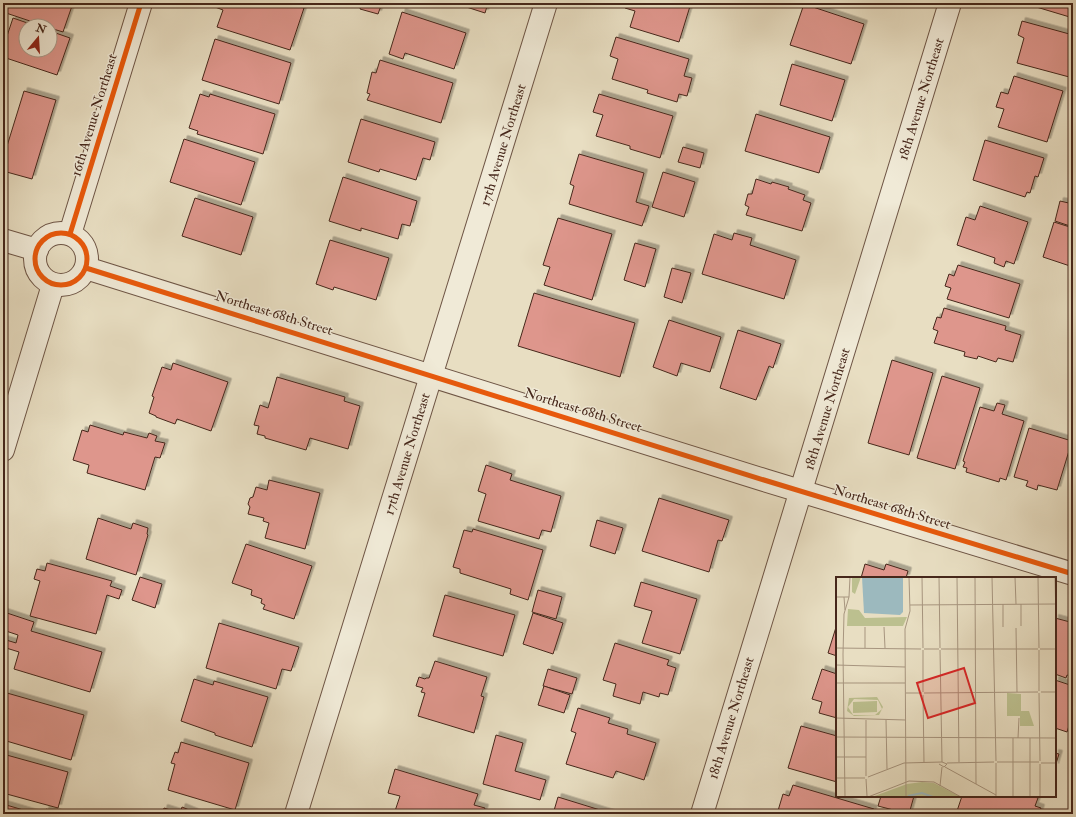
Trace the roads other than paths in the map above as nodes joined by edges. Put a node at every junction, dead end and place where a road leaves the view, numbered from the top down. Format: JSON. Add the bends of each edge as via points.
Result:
{"nodes":[{"id":1,"x":141,"y":3,"type":"edge"},
{"id":2,"x":546,"y":3,"type":"edge"},
{"id":3,"x":950,"y":3,"type":"edge"},
{"id":4,"x":70,"y":234,"type":"junction"},
{"id":5,"x":3,"y":240,"type":"edge"},
{"id":6,"x":37,"y":250,"type":"junction"},
{"id":7,"x":86,"y":268,"type":"junction"},
{"id":8,"x":53,"y":285,"type":"junction"},
{"id":9,"x":432,"y":375,"type":"junction"},
{"id":10,"x":3,"y":450,"type":"edge"},
{"id":11,"x":801,"y":491,"type":"junction"},
{"id":12,"x":1073,"y":574,"type":"edge"},
{"id":13,"x":296,"y":814,"type":"edge"},
{"id":14,"x":702,"y":814,"type":"edge"}],
"edges":[{"from":1,"to":4,"type":"street","name":"16th Avenue Northeast"},
{"from":2,"to":9,"type":"street","name":"17th Avenue Northeast"},
{"from":3,"to":11,"type":"street","name":"18th Avenue Northeast"},
{"from":4,"to":6,"type":"street","via":[[52,234],[45,238]]},
{"from":4,"to":7,"type":"street","via":[[84,245],[88,254]]},
{"from":5,"to":6,"type":"street"},
{"from":6,"to":8,"type":"street","via":[[36,269]]},
{"from":7,"to":8,"type":"street","via":[[80,279],[72,284]]},
{"from":7,"to":9,"type":"street","name":"Northeast 68th Street"},
{"from":8,"to":10,"type":"street"},
{"from":9,"to":11,"type":"street","name":"Northeast 68th Street"},
{"from":9,"to":13,"type":"street","name":"17th Avenue Northeast"},
{"from":11,"to":12,"type":"street","name":"Northeast 68th Street"},
{"from":11,"to":14,"type":"street","name":"18th Avenue Northeast"}]}
